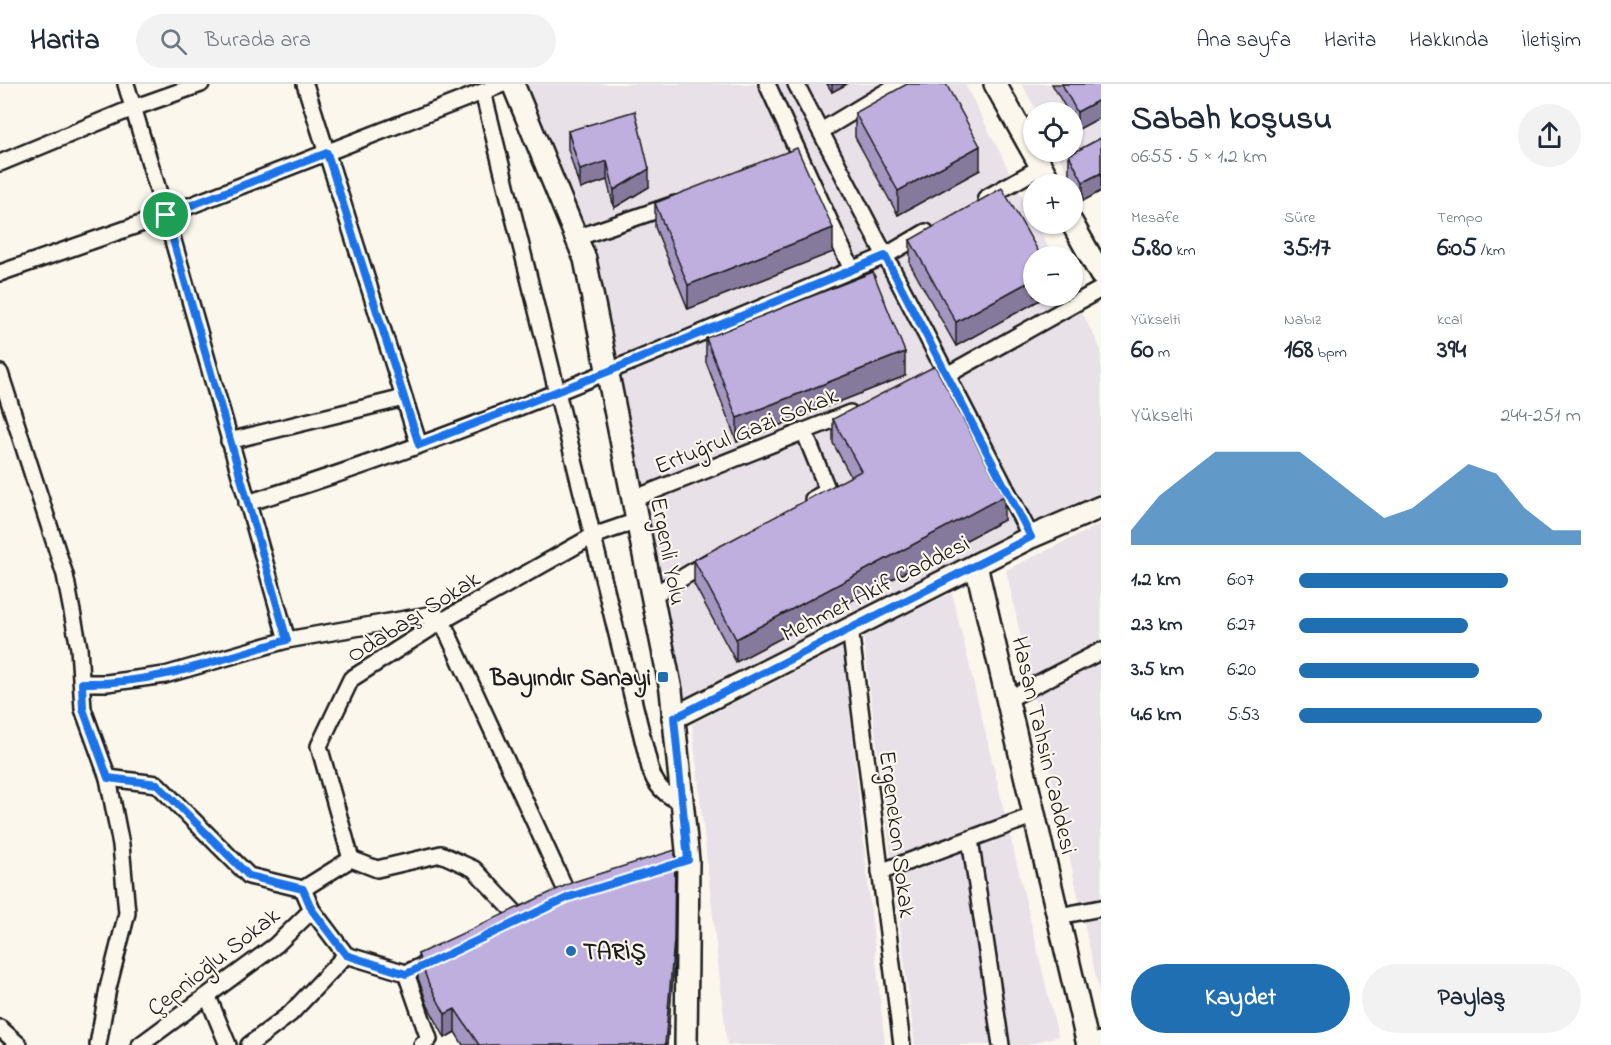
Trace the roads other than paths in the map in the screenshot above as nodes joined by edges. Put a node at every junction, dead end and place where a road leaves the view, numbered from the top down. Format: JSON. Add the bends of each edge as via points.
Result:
{"nodes":[{"id":1,"x":126,"y":84,"type":"edge"},
{"id":2,"x":201,"y":84,"type":"edge"},
{"id":3,"x":305,"y":84,"type":"edge"},
{"id":4,"x":503,"y":84,"type":"edge"},
{"id":5,"x":513,"y":84,"type":"edge"},
{"id":6,"x":766,"y":84,"type":"edge"},
{"id":7,"x":796,"y":84,"type":"edge"},
{"id":8,"x":899,"y":84,"type":"edge"},
{"id":9,"x":995,"y":84,"type":"edge"},
{"id":10,"x":483,"y":92,"type":"junction"},
{"id":11,"x":133,"y":108,"type":"junction"},
{"id":12,"x":821,"y":131,"type":"junction"},
{"id":13,"x":327,"y":153,"type":"junction"},
{"id":14,"x":0,"y":163,"type":"edge"},
{"id":15,"x":1045,"y":174,"type":"edge"},
{"id":16,"x":1023,"y":185,"type":"edge"},
{"id":17,"x":689,"y":199,"type":"edge"},
{"id":18,"x":968,"y":208,"type":"edge"},
{"id":19,"x":166,"y":215,"type":"junction"},
{"id":20,"x":937,"y":226,"type":"edge"},
{"id":21,"x":1078,"y":234,"type":"edge"},
{"id":22,"x":576,"y":238,"type":"junction"},
{"id":23,"x":885,"y":256,"type":"junction"},
{"id":24,"x":852,"y":270,"type":"junction"},
{"id":25,"x":0,"y":273,"type":"edge"},
{"id":26,"x":1101,"y":275,"type":"edge"},
{"id":27,"x":1101,"y":289,"type":"edge"},
{"id":28,"x":607,"y":372,"type":"junction"},
{"id":29,"x":0,"y":373,"type":"edge"},
{"id":30,"x":947,"y":375,"type":"junction"},
{"id":31,"x":914,"y":388,"type":"edge"},
{"id":32,"x":556,"y":392,"type":"junction"},
{"id":33,"x":404,"y":398,"type":"junction"},
{"id":34,"x":870,"y":405,"type":"edge"},
{"id":35,"x":804,"y":431,"type":"junction"},
{"id":36,"x":229,"y":441,"type":"junction"},
{"id":37,"x":419,"y":445,"type":"junction"},
{"id":38,"x":633,"y":499,"type":"junction"},
{"id":39,"x":247,"y":502,"type":"junction"},
{"id":40,"x":1101,"y":507,"type":"edge"},
{"id":41,"x":799,"y":508,"type":"edge"},
{"id":42,"x":637,"y":521,"type":"junction"},
{"id":43,"x":593,"y":536,"type":"junction"},
{"id":44,"x":1031,"y":537,"type":"junction"},
{"id":45,"x":720,"y":555,"type":"edge"},
{"id":46,"x":976,"y":565,"type":"junction"},
{"id":47,"x":652,"y":596,"type":"junction"},
{"id":48,"x":442,"y":621,"type":"junction"},
{"id":49,"x":850,"y":628,"type":"junction"},
{"id":50,"x":287,"y":640,"type":"junction"},
{"id":51,"x":1101,"y":651,"type":"edge"},
{"id":52,"x":82,"y":683,"type":"junction"},
{"id":53,"x":1008,"y":699,"type":"junction"},
{"id":54,"x":674,"y":718,"type":"junction"},
{"id":55,"x":108,"y":778,"type":"junction"},
{"id":56,"x":682,"y":802,"type":"junction"},
{"id":57,"x":1035,"y":815,"type":"junction"},
{"id":58,"x":970,"y":839,"type":"junction"},
{"id":59,"x":351,"y":859,"type":"junction"},
{"id":60,"x":880,"y":872,"type":"junction"},
{"id":61,"x":303,"y":889,"type":"junction"},
{"id":62,"x":569,"y":897,"type":"edge"},
{"id":63,"x":1101,"y":908,"type":"edge"},
{"id":64,"x":312,"y":910,"type":"junction"},
{"id":65,"x":1059,"y":916,"type":"junction"},
{"id":66,"x":520,"y":920,"type":"edge"},
{"id":67,"x":448,"y":954,"type":"edge"},
{"id":68,"x":346,"y":955,"type":"junction"},
{"id":69,"x":406,"y":974,"type":"junction"},
{"id":70,"x":208,"y":997,"type":"junction"},
{"id":71,"x":0,"y":1028,"type":"edge"},
{"id":72,"x":1093,"y":1042,"type":"edge"},
{"id":73,"x":19,"y":1045,"type":"edge"},
{"id":74,"x":98,"y":1045,"type":"edge"},
{"id":75,"x":141,"y":1045,"type":"edge"},
{"id":76,"x":228,"y":1045,"type":"edge"},
{"id":77,"x":249,"y":1045,"type":"edge"},
{"id":78,"x":422,"y":1045,"type":"edge"},
{"id":79,"x":686,"y":1045,"type":"edge"},
{"id":80,"x":902,"y":1045,"type":"edge"},
{"id":81,"x":1001,"y":1045,"type":"edge"}],
"edges":[{"from":1,"to":11,"type":"street"},
{"from":2,"to":11,"type":"street"},
{"from":3,"to":13,"type":"street"},
{"from":4,"to":10,"type":"street"},
{"from":5,"to":22,"type":"street","name":"Ergenli Yolu"},
{"from":6,"to":24,"type":"street","via":[[797,162]]},
{"from":7,"to":12,"type":"street"},
{"from":8,"to":12,"type":"street"},
{"from":9,"to":15,"type":"street"},
{"from":10,"to":13,"type":"street"},
{"from":10,"to":32,"type":"street"},
{"from":11,"to":14,"type":"street"},
{"from":11,"to":19,"type":"street"},
{"from":12,"to":23,"type":"street"},
{"from":13,"to":19,"type":"street"},
{"from":13,"to":33,"type":"street"},
{"from":16,"to":18,"type":"street"},
{"from":17,"to":22,"type":"street"},
{"from":19,"to":25,"type":"street"},
{"from":19,"to":36,"type":"street"},
{"from":20,"to":23,"type":"street"},
{"from":21,"to":26,"type":"street"},
{"from":22,"to":28,"type":"street","name":"Ergenli Yolu","via":[[585,260]]},
{"from":23,"to":24,"type":"street"},
{"from":23,"to":30,"type":"street"},
{"from":24,"to":28,"type":"street"},
{"from":27,"to":30,"type":"street"},
{"from":28,"to":32,"type":"street"},
{"from":28,"to":38,"type":"street","name":"Ergenli Yolu"},
{"from":29,"to":52,"type":"street","via":[[65,575]]},
{"from":30,"to":31,"type":"street"},
{"from":30,"to":44,"type":"street"},
{"from":32,"to":37,"type":"street"},
{"from":32,"to":43,"type":"street"},
{"from":33,"to":36,"type":"street"},
{"from":33,"to":37,"type":"street"},
{"from":34,"to":35,"type":"street","name":"Ertuğrul Gazi Sokak"},
{"from":35,"to":38,"type":"street","name":"Ertuğrul Gazi Sokak"},
{"from":35,"to":41,"type":"street","via":[[828,490]]},
{"from":36,"to":39,"type":"street"},
{"from":37,"to":39,"type":"street","via":[[345,473]]},
{"from":38,"to":42,"type":"street","name":"Ergenli Yolu"},
{"from":39,"to":50,"type":"street"},
{"from":40,"to":44,"type":"street","name":"Mehmet Akif Caddesi"},
{"from":42,"to":43,"type":"street","name":"Odabaşı Sokak"},
{"from":42,"to":47,"type":"street","name":"Ergenli Yolu"},
{"from":43,"to":48,"type":"street","name":"Odabaşı Sokak"},
{"from":43,"to":56,"type":"street","via":[[653,778],[665,794]]},
{"from":44,"to":46,"type":"street","name":"Mehmet Akif Caddesi"},
{"from":45,"to":47,"type":"street"},
{"from":46,"to":49,"type":"street","name":"Mehmet Akif Caddesi"},
{"from":46,"to":53,"type":"street","name":"Hasan Tahsin Caddesi"},
{"from":47,"to":54,"type":"street","name":"Ergenli Yolu"},
{"from":48,"to":50,"type":"street","via":[[430,613]]},
{"from":48,"to":59,"type":"street","name":"Odabaşı Sokak","via":[[351,679],[319,746]]},
{"from":48,"to":62,"type":"street"},
{"from":49,"to":54,"type":"street","name":"Mehmet Akif Caddesi"},
{"from":49,"to":60,"type":"street","name":"Ergenekon Sokak"},
{"from":50,"to":52,"type":"street","via":[[165,675]]},
{"from":51,"to":53,"type":"street"},
{"from":52,"to":55,"type":"street","via":[[83,709]]},
{"from":53,"to":57,"type":"street","name":"Hasan Tahsin Caddesi"},
{"from":54,"to":56,"type":"street","name":"Ergenli Yolu"},
{"from":55,"to":61,"type":"street","via":[[157,784],[249,876]]},
{"from":55,"to":74,"type":"street","via":[[122,845],[127,913]]},
{"from":56,"to":79,"type":"street","name":"Ergenli Yolu"},
{"from":57,"to":58,"type":"street"},
{"from":57,"to":65,"type":"street","name":"Hasan Tahsin Caddesi"},
{"from":58,"to":60,"type":"street"},
{"from":58,"to":81,"type":"street"},
{"from":59,"to":61,"type":"street"},
{"from":59,"to":66,"type":"street","via":[[377,869],[441,854],[474,869]]},
{"from":60,"to":80,"type":"street","name":"Ergenekon Sokak"},
{"from":61,"to":64,"type":"street"},
{"from":63,"to":65,"type":"street"},
{"from":64,"to":68,"type":"street"},
{"from":64,"to":70,"type":"street","name":"Çepnioğlu Sokak","via":[[276,945]]},
{"from":65,"to":72,"type":"street","name":"Hasan Tahsin Caddesi"},
{"from":67,"to":69,"type":"street"},
{"from":68,"to":69,"type":"street"},
{"from":68,"to":77,"type":"street","via":[[290,1014]]},
{"from":69,"to":78,"type":"street","via":[[429,1039]]},
{"from":70,"to":75,"type":"street","name":"Çepnioğlu Sokak"},
{"from":70,"to":76,"type":"street"},
{"from":71,"to":73,"type":"street"}]}
